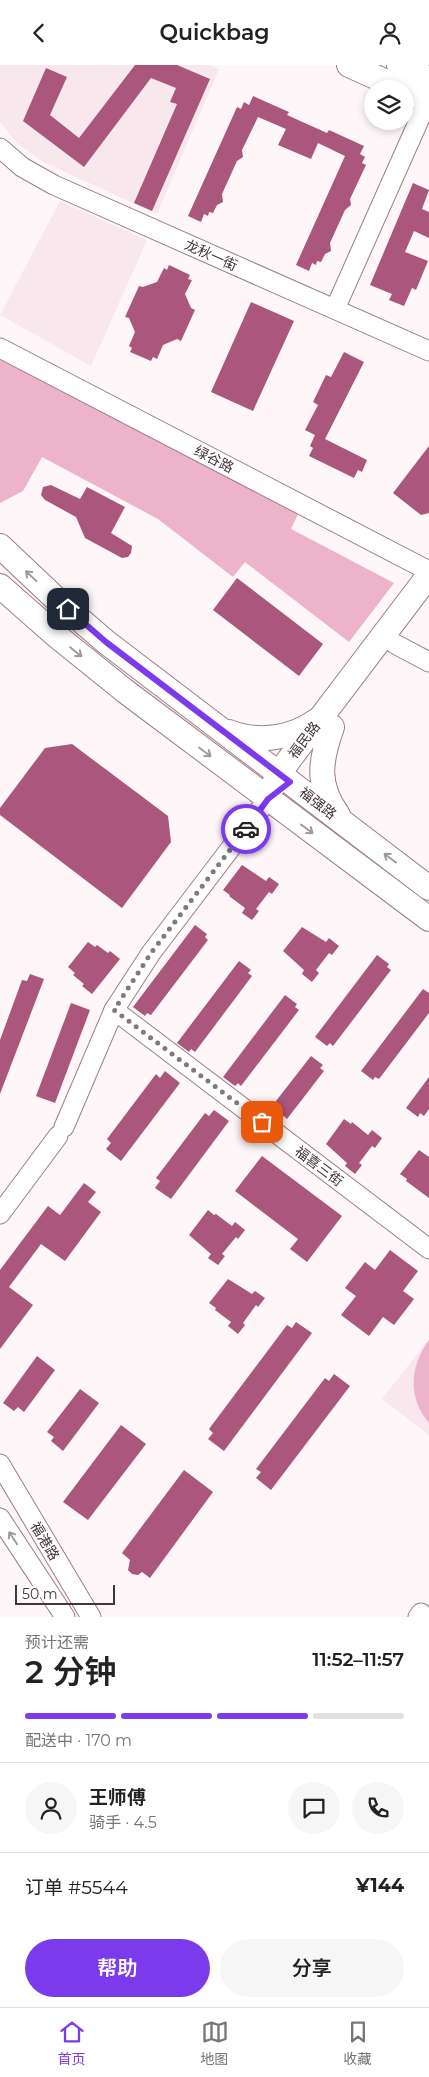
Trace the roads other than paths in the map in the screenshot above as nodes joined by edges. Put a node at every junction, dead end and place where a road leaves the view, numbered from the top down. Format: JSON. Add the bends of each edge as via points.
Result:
{"nodes":[{"id":1,"x":349,"y":65,"type":"edge"},
{"id":2,"x":399,"y":65,"type":"edge"},
{"id":3,"x":383,"y":80,"type":"edge"},
{"id":4,"x":414,"y":91,"type":"edge"},
{"id":5,"x":429,"y":93,"type":"edge"},
{"id":6,"x":0,"y":148,"type":"edge"},
{"id":7,"x":335,"y":309,"type":"junction"},
{"id":8,"x":0,"y":348,"type":"edge"},
{"id":9,"x":429,"y":351,"type":"edge"},
{"id":10,"x":0,"y":545,"type":"edge"},
{"id":11,"x":429,"y":571,"type":"edge"},
{"id":12,"x":429,"y":575,"type":"edge"},
{"id":13,"x":0,"y":586,"type":"edge"},
{"id":14,"x":429,"y":600,"type":"edge"},
{"id":15,"x":395,"y":644,"type":"junction"},
{"id":16,"x":429,"y":662,"type":"edge"},
{"id":17,"x":327,"y":721,"type":"junction"},
{"id":18,"x":223,"y":730,"type":"junction"},
{"id":19,"x":284,"y":777,"type":"junction"},
{"id":20,"x":268,"y":799,"type":"junction"},
{"id":21,"x":344,"y":823,"type":"junction"},
{"id":22,"x":429,"y":888,"type":"edge"},
{"id":23,"x":429,"y":919,"type":"edge"},
{"id":24,"x":114,"y":1010,"type":"junction"},
{"id":25,"x":0,"y":1214,"type":"edge"},
{"id":26,"x":429,"y":1249,"type":"edge"},
{"id":27,"x":0,"y":1464,"type":"edge"},
{"id":28,"x":0,"y":1517,"type":"edge"},
{"id":29,"x":65,"y":1617,"type":"edge"},
{"id":30,"x":91,"y":1617,"type":"edge"}],
"edges":[{"from":1,"to":3,"type":"main road"},
{"from":2,"to":5,"type":"main road"},
{"from":4,"to":5,"type":"main road"},
{"from":5,"to":7,"type":"street"},
{"from":6,"to":7,"type":"street","name":"龙秋一街","via":[[22,167],[54,185]]},
{"from":7,"to":9,"type":"street","name":"龙秋一街"},
{"from":8,"to":11,"type":"street","name":"绿谷路"},
{"from":18,"to":10,"type":"main road","name":"福强路","one_way":true,"via":[[106,642]]},
{"from":12,"to":17,"type":"main road","name":"福民路"},
{"from":13,"to":20,"type":"main road","name":"福强路","one_way":true,"via":[[91,664]]},
{"from":14,"to":15,"type":"main road","name":"福民路"},
{"from":15,"to":16,"type":"street"},
{"from":15,"to":17,"type":"main road","name":"福民路"},
{"from":17,"to":18,"type":"main road","via":[[278,737],[240,736]]},
{"from":17,"to":19,"type":"main road","name":"福民路"},
{"from":17,"to":21,"type":"main road","via":[[322,775],[325,792]]},
{"from":18,"to":19,"type":"main road","name":"福强路"},
{"from":19,"to":20,"type":"main road","name":"福民路"},
{"from":19,"to":21,"type":"main road","name":"福强路"},
{"from":20,"to":23,"type":"main road","name":"福强路","one_way":true},
{"from":20,"to":24,"type":"street","via":[[151,953]]},
{"from":22,"to":21,"type":"main road","name":"福强路","one_way":true},
{"from":24,"to":25,"type":"street","via":[[61,1131]]},
{"from":24,"to":26,"type":"street","name":"福喜三街"},
{"from":27,"to":30,"type":"street","name":"福港路"},
{"from":29,"to":28,"type":"street","one_way":true}]}
